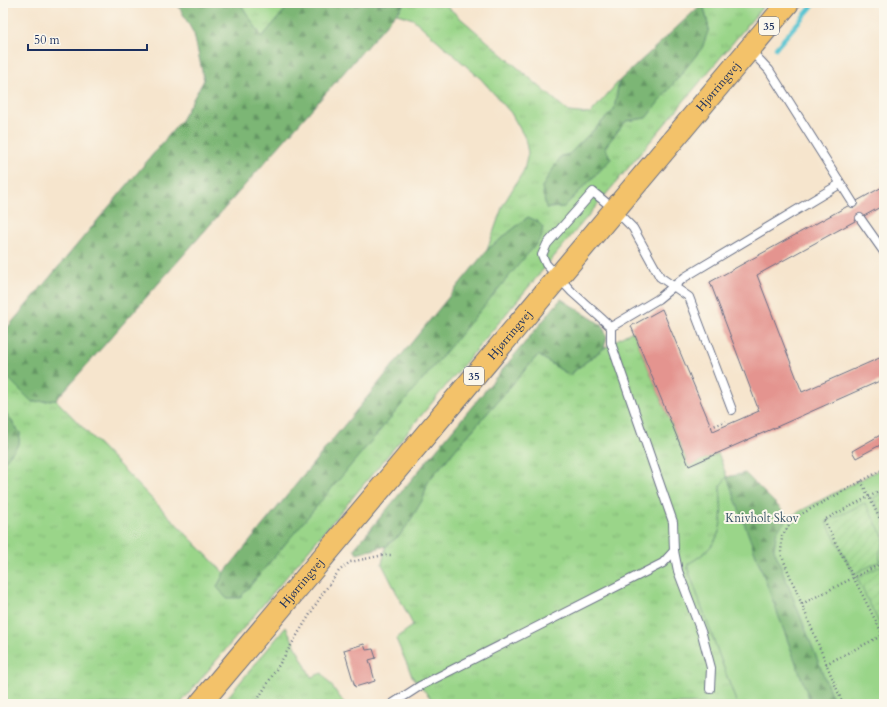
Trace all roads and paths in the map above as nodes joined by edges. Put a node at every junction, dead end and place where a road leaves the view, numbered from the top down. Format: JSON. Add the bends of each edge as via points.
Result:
{"nodes":[{"id":1,"x":788,"y":3,"type":"edge"},
{"id":2,"x":749,"y":49,"type":"junction"},
{"id":3,"x":840,"y":184,"type":"junction"},
{"id":4,"x":852,"y":203,"type":"dead end"},
{"id":5,"x":614,"y":209,"type":"junction"},
{"id":6,"x":860,"y":218,"type":"dead end"},
{"id":7,"x":884,"y":252,"type":"edge"},
{"id":8,"x":558,"y":277,"type":"junction"},
{"id":9,"x":674,"y":286,"type":"junction"},
{"id":10,"x":611,"y":327,"type":"junction"},
{"id":11,"x":732,"y":410,"type":"dead end"},
{"id":12,"x":884,"y":469,"type":"edge"},
{"id":13,"x":861,"y":481,"type":"junction"},
{"id":14,"x":884,"y":489,"type":"edge"},
{"id":15,"x":869,"y":497,"type":"junction"},
{"id":16,"x":884,"y":527,"type":"edge"},
{"id":17,"x":674,"y":552,"type":"junction"},
{"id":18,"x":394,"y":555,"type":"dead end"},
{"id":19,"x":884,"y":562,"type":"edge"},
{"id":20,"x":853,"y":578,"type":"junction"},
{"id":21,"x":802,"y":604,"type":"junction"},
{"id":22,"x":883,"y":635,"type":"edge"},
{"id":23,"x":826,"y":664,"type":"junction"},
{"id":24,"x":710,"y":689,"type":"dead end"},
{"id":25,"x":200,"y":704,"type":"edge"},
{"id":26,"x":255,"y":704,"type":"edge"},
{"id":27,"x":392,"y":704,"type":"edge"},
{"id":28,"x":842,"y":704,"type":"edge"}],
"edges":[{"from":1,"to":2,"type":"main road","name":"Hjørringvej","number":"35"},
{"from":2,"to":3,"type":"lane","via":[[769,70]]},
{"from":2,"to":5,"type":"main road","name":"Hjørringvej","number":"35"},
{"from":3,"to":4,"type":"lane"},
{"from":3,"to":9,"type":"lane"},
{"from":5,"to":8,"type":"main road","name":"Hjørringvej","number":"35"},
{"from":5,"to":8,"type":"lane","via":[[593,192],[547,244],[542,255],[546,264]]},
{"from":5,"to":9,"type":"lane","via":[[633,228],[660,277]]},
{"from":6,"to":7,"type":"lane"},
{"from":8,"to":10,"type":"lane"},
{"from":8,"to":25,"type":"main road","name":"Hjørringvej","number":"35"},
{"from":9,"to":10,"type":"lane","via":[[658,299]]},
{"from":9,"to":11,"type":"lane","via":[[689,297]]},
{"from":10,"to":17,"type":"lane","via":[[611,343],[617,362],[673,522]]},
{"from":12,"to":13,"type":"path"},
{"from":13,"to":15,"type":"path"},
{"from":13,"to":21,"type":"path","via":[[794,518],[782,536],[781,554]]},
{"from":14,"to":15,"type":"path"},
{"from":15,"to":16,"type":"path"},
{"from":15,"to":20,"type":"path","via":[[824,520]]},
{"from":17,"to":24,"type":"lane","via":[[711,668]]},
{"from":17,"to":27,"type":"lane","via":[[662,563]]},
{"from":18,"to":26,"type":"path","via":[[350,562],[339,572],[323,593]]},
{"from":19,"to":20,"type":"path"},
{"from":20,"to":21,"type":"path"},
{"from":20,"to":22,"type":"path"},
{"from":21,"to":23,"type":"path"},
{"from":22,"to":23,"type":"path"},
{"from":23,"to":28,"type":"path"}]}
